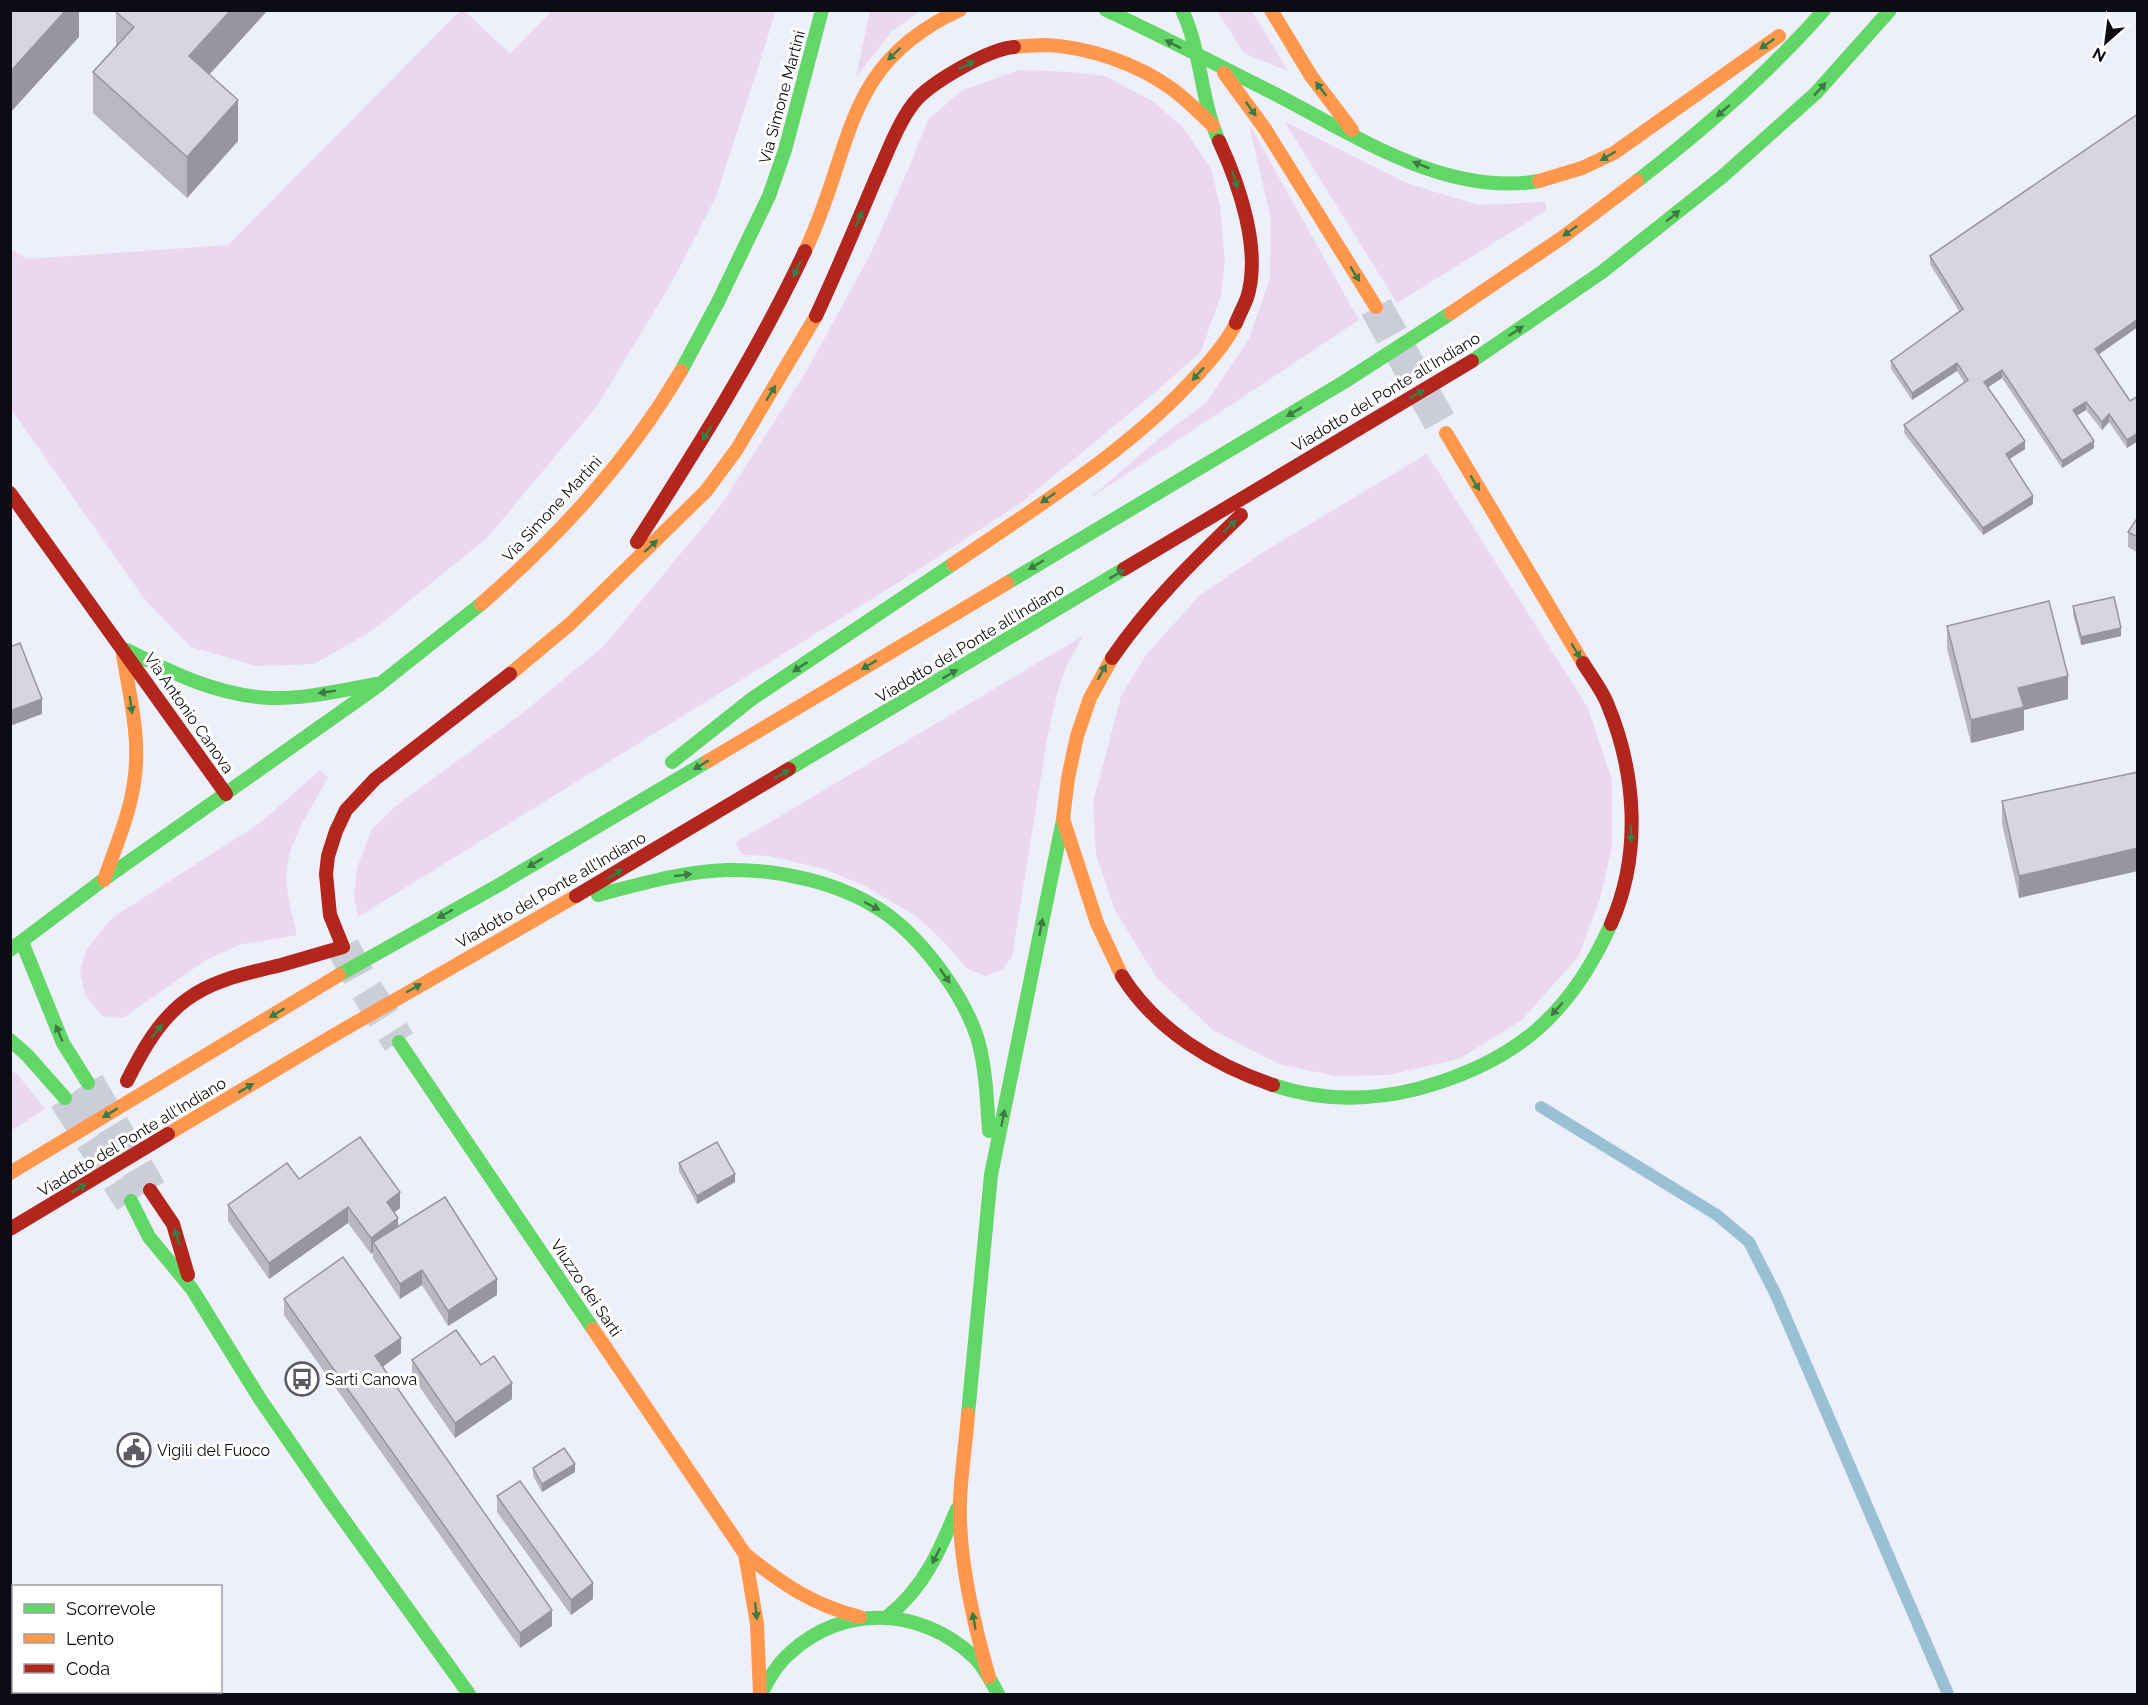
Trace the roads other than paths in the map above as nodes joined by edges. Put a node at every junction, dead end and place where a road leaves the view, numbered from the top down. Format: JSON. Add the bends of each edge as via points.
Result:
{"nodes":[{"id":1,"x":822,"y":10,"type":"edge"},
{"id":2,"x":960,"y":10,"type":"edge"},
{"id":3,"x":1106,"y":10,"type":"edge"},
{"id":4,"x":1182,"y":10,"type":"edge"},
{"id":5,"x":1271,"y":10,"type":"edge"},
{"id":6,"x":1815,"y":10,"type":"edge"},
{"id":7,"x":1824,"y":10,"type":"edge"},
{"id":8,"x":1890,"y":10,"type":"edge"},
{"id":9,"x":1192,"y":28,"type":"junction"},
{"id":10,"x":1213,"y":126,"type":"junction"},
{"id":11,"x":1357,"y":136,"type":"junction"},
{"id":12,"x":1376,"y":307,"type":"tunnel mouth"},
{"id":13,"x":1446,"y":433,"type":"tunnel mouth"},
{"id":14,"x":1283,"y":474,"type":"junction"},
{"id":15,"x":10,"y":493,"type":"edge"},
{"id":16,"x":609,"y":586,"type":"junction"},
{"id":17,"x":122,"y":647,"type":"junction"},
{"id":18,"x":385,"y":683,"type":"junction"},
{"id":19,"x":226,"y":794,"type":"junction"},
{"id":20,"x":1063,"y":818,"type":"junction"},
{"id":21,"x":574,"y":840,"type":"junction"},
{"id":22,"x":104,"y":880,"type":"junction"},
{"id":23,"x":565,"y":903,"type":"junction"},
{"id":24,"x":16,"y":946,"type":"edge"},
{"id":25,"x":10,"y":1040,"type":"edge"},
{"id":26,"x":399,"y":1042,"type":"tunnel mouth"},
{"id":27,"x":127,"y":1082,"type":"dead end"},
{"id":28,"x":88,"y":1083,"type":"tunnel mouth"},
{"id":29,"x":64,"y":1098,"type":"tunnel mouth"},
{"id":30,"x":10,"y":1173,"type":"edge"},
{"id":31,"x":992,"y":1175,"type":"junction"},
{"id":32,"x":150,"y":1190,"type":"tunnel mouth"},
{"id":33,"x":131,"y":1201,"type":"tunnel mouth"},
{"id":34,"x":10,"y":1229,"type":"edge"},
{"id":35,"x":192,"y":1289,"type":"junction"},
{"id":36,"x":960,"y":1502,"type":"junction"},
{"id":37,"x":745,"y":1554,"type":"junction"},
{"id":38,"x":888,"y":1616,"type":"junction"},
{"id":39,"x":860,"y":1617,"type":"junction"},
{"id":40,"x":989,"y":1677,"type":"junction"},
{"id":41,"x":469,"y":1695,"type":"edge"},
{"id":42,"x":760,"y":1695,"type":"edge"},
{"id":43,"x":998,"y":1695,"type":"edge"}],
"edges":[{"from":1,"to":18,"type":"main road","name":"Via Simone Martini","via":[[793,130],[769,196],[719,301],[662,402],[589,499],[538,552]]},
{"from":2,"to":16,"type":"main road","one_way":true,"via":[[895,52],[864,93],[823,211],[778,309],[705,436]]},
{"from":11,"to":3,"type":"main road","one_way":true},
{"from":4,"to":9,"type":"main road"},
{"from":11,"to":5,"type":"main road","one_way":true,"via":[[1311,76]]},
{"from":6,"to":11,"type":"main road","one_way":true,"via":[[1614,153],[1554,179],[1512,183],[1451,177]]},
{"from":7,"to":21,"type":"main road","name":"Viadotto del Ponte all'Indiano","one_way":true,"via":[[1768,70],[1659,164],[1592,216],[1433,326]]},
{"from":14,"to":8,"type":"main road","name":"Viadotto del Ponte all'Indiano","one_way":true,"via":[[1467,364],[1602,272],[1723,176],[1816,93]]},
{"from":9,"to":10,"type":"main road"},
{"from":9,"to":12,"type":"main road","one_way":true,"via":[[1265,129]]},
{"from":16,"to":10,"type":"main road","one_way":true,"via":[[706,491],[737,449],[811,326],[889,149],[919,97],[977,60],[1010,48],[1046,45],[1112,59],[1154,78],[1187,100]]},
{"from":10,"to":21,"type":"main road","one_way":true,"via":[[1243,206],[1249,238],[1250,282],[1241,315],[1197,377],[1107,456],[735,712]]},
{"from":13,"to":20,"type":"main road","one_way":true,"via":[[1606,701],[1623,749],[1632,853],[1623,896],[1587,971],[1550,1017],[1490,1063],[1450,1080],[1399,1093],[1318,1096],[1249,1077],[1178,1036],[1133,993],[1099,933]]},
{"from":20,"to":14,"type":"main road","one_way":true,"via":[[1079,725],[1113,653],[1133,624]]},
{"from":23,"to":14,"type":"main road","name":"Viadotto del Ponte all'Indiano","one_way":true},
{"from":15,"to":17,"type":"main road","name":"Via Antonio Canova"},
{"from":27,"to":16,"type":"main road","one_way":true,"via":[[156,1032],[196,993],[228,979],[343,947],[330,915],[326,874],[345,810],[375,779],[540,651]]},
{"from":18,"to":17,"type":"main road","one_way":true,"via":[[294,698],[256,697],[171,673]]},
{"from":17,"to":19,"type":"main road","name":"Via Antonio Canova"},
{"from":17,"to":22,"type":"main road","one_way":true,"via":[[135,733],[136,771]]},
{"from":18,"to":19,"type":"main road","name":"Via Simone Martini"},
{"from":19,"to":22,"type":"main road","name":"Via Antonio Canova"},
{"from":31,"to":20,"type":"main road","one_way":true},
{"from":21,"to":30,"type":"main road","name":"Viadotto del Ponte all'Indiano","one_way":true,"via":[[384,948]]},
{"from":22,"to":24,"type":"main road","name":"Via Antonio Canova"},
{"from":23,"to":31,"type":"main road","one_way":true,"via":[[677,875],[729,870],[789,876],[840,892],[884,913],[940,968],[977,1039],[986,1092]]},
{"from":34,"to":23,"type":"main road","name":"Viadotto del Ponte all'Indiano","one_way":true,"via":[[336,1034]]},
{"from":28,"to":24,"type":"main road","one_way":true,"via":[[63,1043]]},
{"from":25,"to":29,"type":"main road"},
{"from":26,"to":37,"type":"main road","name":"Viuzzo dei Sarti"},
{"from":31,"to":36,"type":"main road"},
{"from":35,"to":32,"type":"main road","one_way":true,"via":[[173,1224]]},
{"from":33,"to":35,"type":"main road","via":[[150,1237]]},
{"from":35,"to":41,"type":"main road","via":[[331,1502]]},
{"from":36,"to":38,"type":"main road","one_way":true,"via":[[920,1585]]},
{"from":40,"to":36,"type":"main road","one_way":true,"via":[[973,1616]]},
{"from":37,"to":39,"type":"main road","name":"Viuzzo dei Sarti","via":[[798,1594],[823,1607]]},
{"from":37,"to":42,"type":"main road","name":"Viuzzo dei Sarti","one_way":true,"via":[[756,1611]]},
{"from":38,"to":39,"type":"main road"},
{"from":38,"to":40,"type":"main road","via":[[912,1620],[956,1641]]},
{"from":39,"to":42,"type":"main road","via":[[810,1636],[772,1673]]},
{"from":40,"to":43,"type":"main road"}]}
